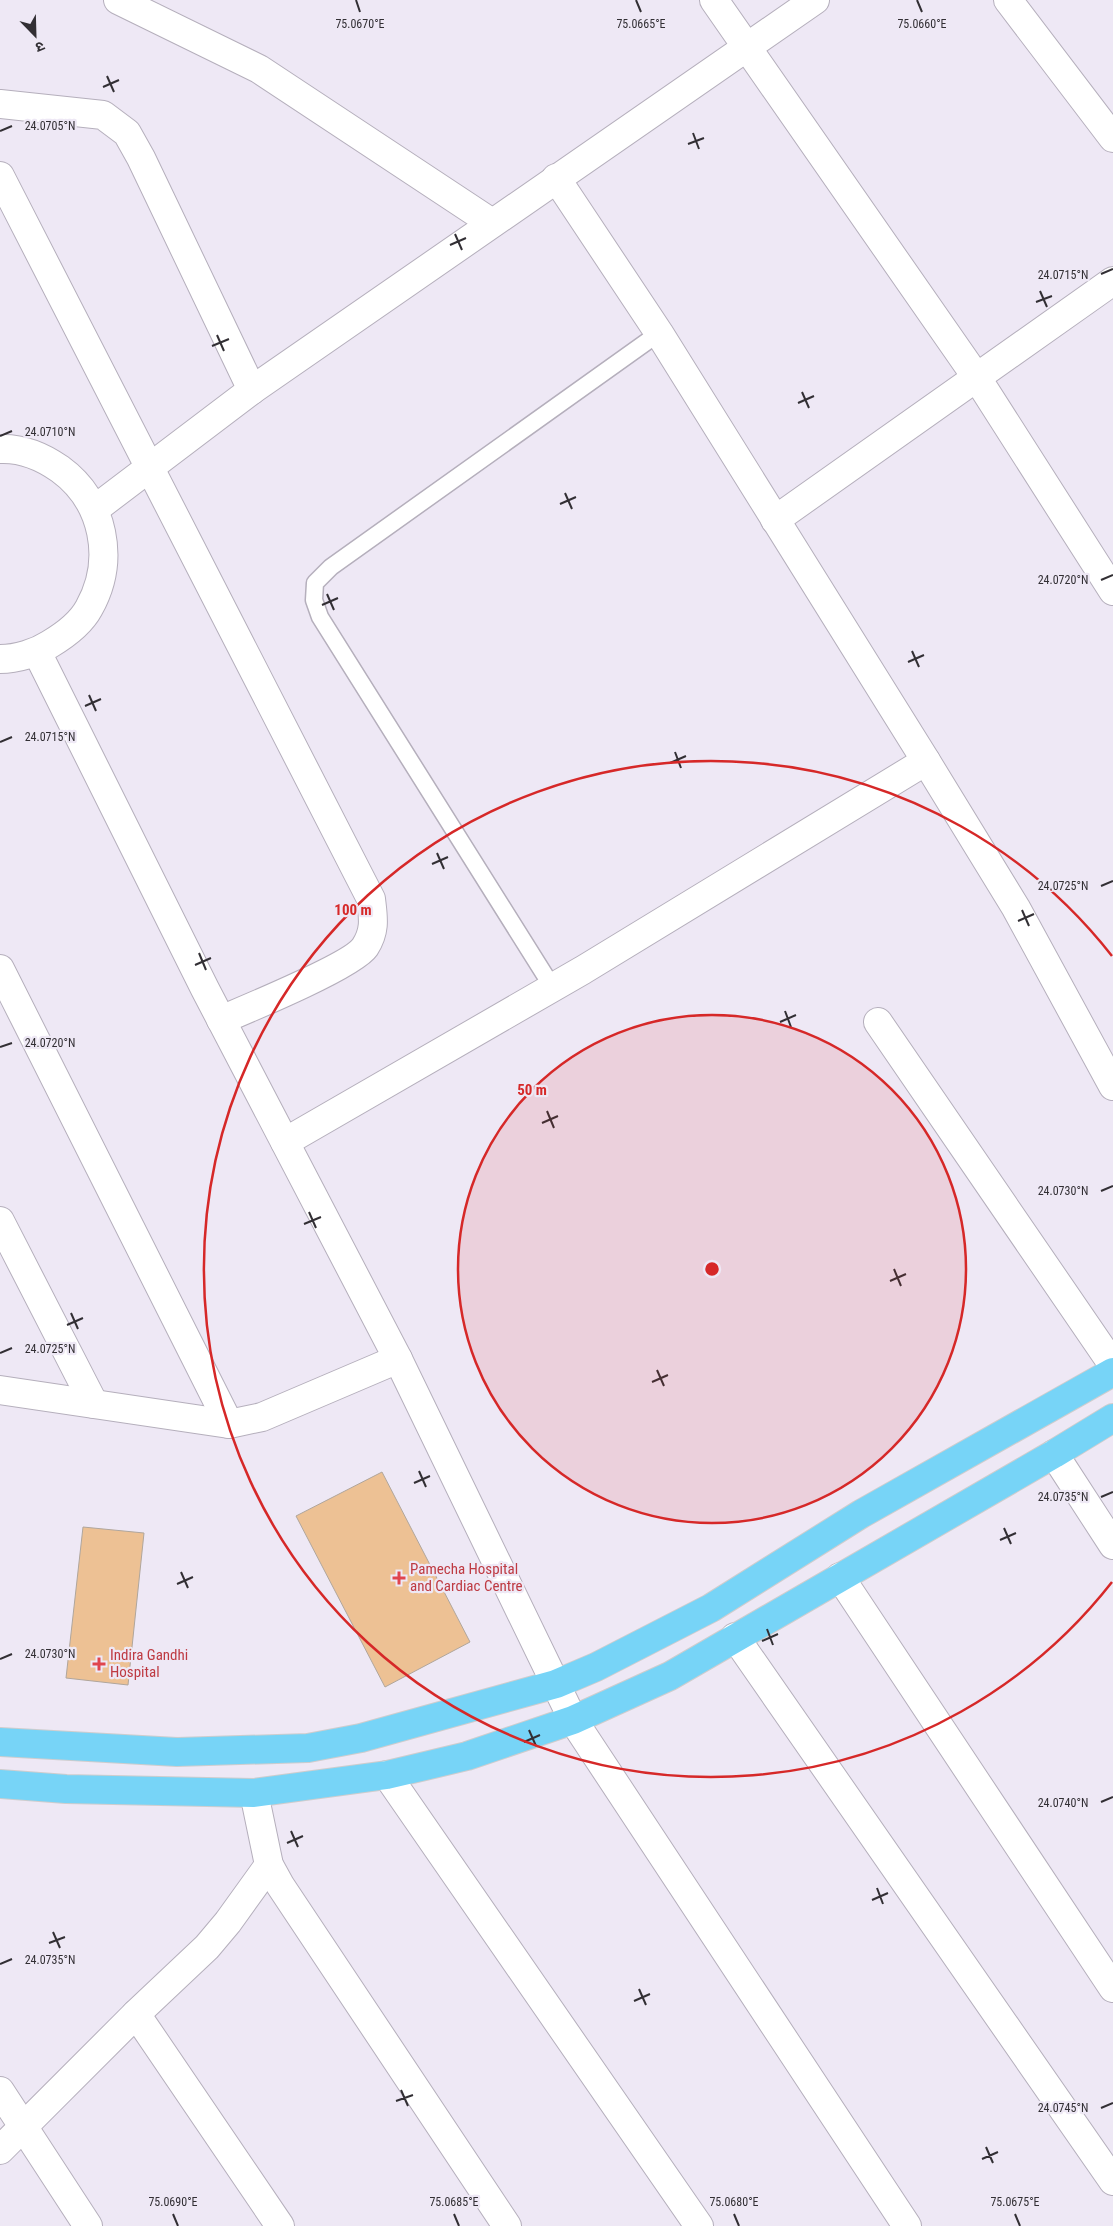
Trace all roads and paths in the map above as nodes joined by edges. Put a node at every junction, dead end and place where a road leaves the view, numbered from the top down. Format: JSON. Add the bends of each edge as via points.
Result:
{"nodes":[{"id":1,"x":118,"y":0,"type":"edge"},
{"id":2,"x":714,"y":0,"type":"edge"},
{"id":3,"x":814,"y":0,"type":"edge"},
{"id":4,"x":1008,"y":0,"type":"edge"},
{"id":5,"x":747,"y":48,"type":"junction"},
{"id":6,"x":0,"y":104,"type":"edge"},
{"id":7,"x":1113,"y":138,"type":"edge"},
{"id":8,"x":0,"y":176,"type":"edge"},
{"id":9,"x":556,"y":178,"type":"junction"},
{"id":10,"x":492,"y":223,"type":"junction"},
{"id":11,"x":1113,"y":281,"type":"edge"},
{"id":12,"x":659,"y":333,"type":"junction"},
{"id":13,"x":977,"y":378,"type":"junction"},
{"id":14,"x":252,"y":390,"type":"junction"},
{"id":15,"x":0,"y":449,"type":"edge"},
{"id":16,"x":150,"y":468,"type":"junction"},
{"id":17,"x":95,"y":509,"type":"junction"},
{"id":18,"x":775,"y":520,"type":"junction"},
{"id":19,"x":1113,"y":592,"type":"edge"},
{"id":20,"x":37,"y":652,"type":"junction"},
{"id":21,"x":0,"y":659,"type":"edge"},
{"id":22,"x":926,"y":761,"type":"junction"},
{"id":23,"x":0,"y":969,"type":"edge"},
{"id":24,"x":553,"y":988,"type":"junction"},
{"id":25,"x":221,"y":1020,"type":"junction"},
{"id":26,"x":878,"y":1022,"type":"dead end"},
{"id":27,"x":1113,"y":1086,"type":"edge"},
{"id":28,"x":285,"y":1142,"type":"junction"},
{"id":29,"x":0,"y":1221,"type":"edge"},
{"id":30,"x":398,"y":1359,"type":"junction"},
{"id":31,"x":1113,"y":1365,"type":"edge"},
{"id":32,"x":1113,"y":1372,"type":"edge"},
{"id":33,"x":0,"y":1390,"type":"edge"},
{"id":34,"x":94,"y":1404,"type":"junction"},
{"id":35,"x":1113,"y":1418,"type":"edge"},
{"id":36,"x":229,"y":1424,"type":"junction"},
{"id":37,"x":1054,"y":1454,"type":"junction"},
{"id":38,"x":1113,"y":1545,"type":"edge"},
{"id":39,"x":840,"y":1577,"type":"junction"},
{"id":40,"x":735,"y":1637,"type":"junction"},
{"id":41,"x":556,"y":1684,"type":"junction"},
{"id":42,"x":573,"y":1720,"type":"junction"},
{"id":43,"x":0,"y":1742,"type":"edge"},
{"id":44,"x":387,"y":1776,"type":"junction"},
{"id":45,"x":0,"y":1784,"type":"edge"},
{"id":46,"x":254,"y":1793,"type":"junction"},
{"id":47,"x":269,"y":1865,"type":"junction"},
{"id":48,"x":1113,"y":1988,"type":"edge"},
{"id":49,"x":136,"y":2014,"type":"junction"},
{"id":50,"x":0,"y":2091,"type":"edge"},
{"id":51,"x":24,"y":2128,"type":"junction"},
{"id":52,"x":0,"y":2150,"type":"edge"},
{"id":53,"x":1111,"y":2173,"type":"edge"},
{"id":54,"x":88,"y":2226,"type":"edge"},
{"id":55,"x":280,"y":2226,"type":"edge"},
{"id":56,"x":507,"y":2226,"type":"edge"},
{"id":57,"x":700,"y":2226,"type":"edge"},
{"id":58,"x":907,"y":2226,"type":"edge"}],
"edges":[{"from":1,"to":10,"type":"street","via":[[259,69]]},
{"from":2,"to":5,"type":"street"},
{"from":3,"to":5,"type":"street"},
{"from":4,"to":7,"type":"street"},
{"from":5,"to":9,"type":"street"},
{"from":5,"to":13,"type":"street"},
{"from":6,"to":14,"type":"street","via":[[103,115],[127,133]]},
{"from":8,"to":16,"type":"street"},
{"from":9,"to":10,"type":"street"},
{"from":9,"to":12,"type":"street"},
{"from":10,"to":14,"type":"street"},
{"from":11,"to":13,"type":"street"},
{"from":12,"to":18,"type":"street"},
{"from":12,"to":24,"type":"lane","via":[[331,567],[315,583],[314,600],[320,617]]},
{"from":13,"to":18,"type":"street"},
{"from":13,"to":19,"type":"street"},
{"from":14,"to":16,"type":"street"},
{"from":15,"to":17,"type":"street","via":[[12,448],[46,459],[74,480]]},
{"from":16,"to":17,"type":"street"},
{"from":16,"to":25,"type":"street","via":[[371,899],[374,927],[364,948],[336,967]]},
{"from":17,"to":20,"type":"street","via":[[104,543],[102,577],[89,609],[66,634]]},
{"from":18,"to":22,"type":"street"},
{"from":20,"to":21,"type":"street"},
{"from":20,"to":25,"type":"street"},
{"from":22,"to":24,"type":"street"},
{"from":22,"to":27,"type":"street","via":[[1016,908]]},
{"from":23,"to":36,"type":"street"},
{"from":24,"to":28,"type":"street"},
{"from":25,"to":28,"type":"street"},
{"from":26,"to":31,"type":"street"},
{"from":28,"to":30,"type":"street"},
{"from":29,"to":34,"type":"street"},
{"from":30,"to":36,"type":"street","via":[[262,1416]]},
{"from":30,"to":41,"type":"street"},
{"from":32,"to":41,"type":"main road","via":[[861,1514],[712,1608]]},
{"from":33,"to":34,"type":"street"},
{"from":34,"to":36,"type":"street"},
{"from":35,"to":37,"type":"main road"},
{"from":37,"to":38,"type":"street"},
{"from":37,"to":39,"type":"main road"},
{"from":39,"to":40,"type":"main road"},
{"from":39,"to":48,"type":"street"},
{"from":40,"to":42,"type":"main road","via":[[670,1676]]},
{"from":40,"to":53,"type":"street"},
{"from":41,"to":42,"type":"street"},
{"from":41,"to":43,"type":"main road","via":[[361,1738],[308,1748],[177,1752]]},
{"from":42,"to":44,"type":"main road","via":[[468,1756]]},
{"from":42,"to":58,"type":"street"},
{"from":44,"to":46,"type":"main road"},
{"from":44,"to":57,"type":"street"},
{"from":45,"to":46,"type":"main road","via":[[66,1789]]},
{"from":46,"to":47,"type":"street"},
{"from":47,"to":49,"type":"street","via":[[207,1946]]},
{"from":47,"to":56,"type":"street"},
{"from":49,"to":51,"type":"street"},
{"from":49,"to":55,"type":"street"},
{"from":50,"to":51,"type":"street"},
{"from":51,"to":52,"type":"street"},
{"from":51,"to":54,"type":"street"}]}
